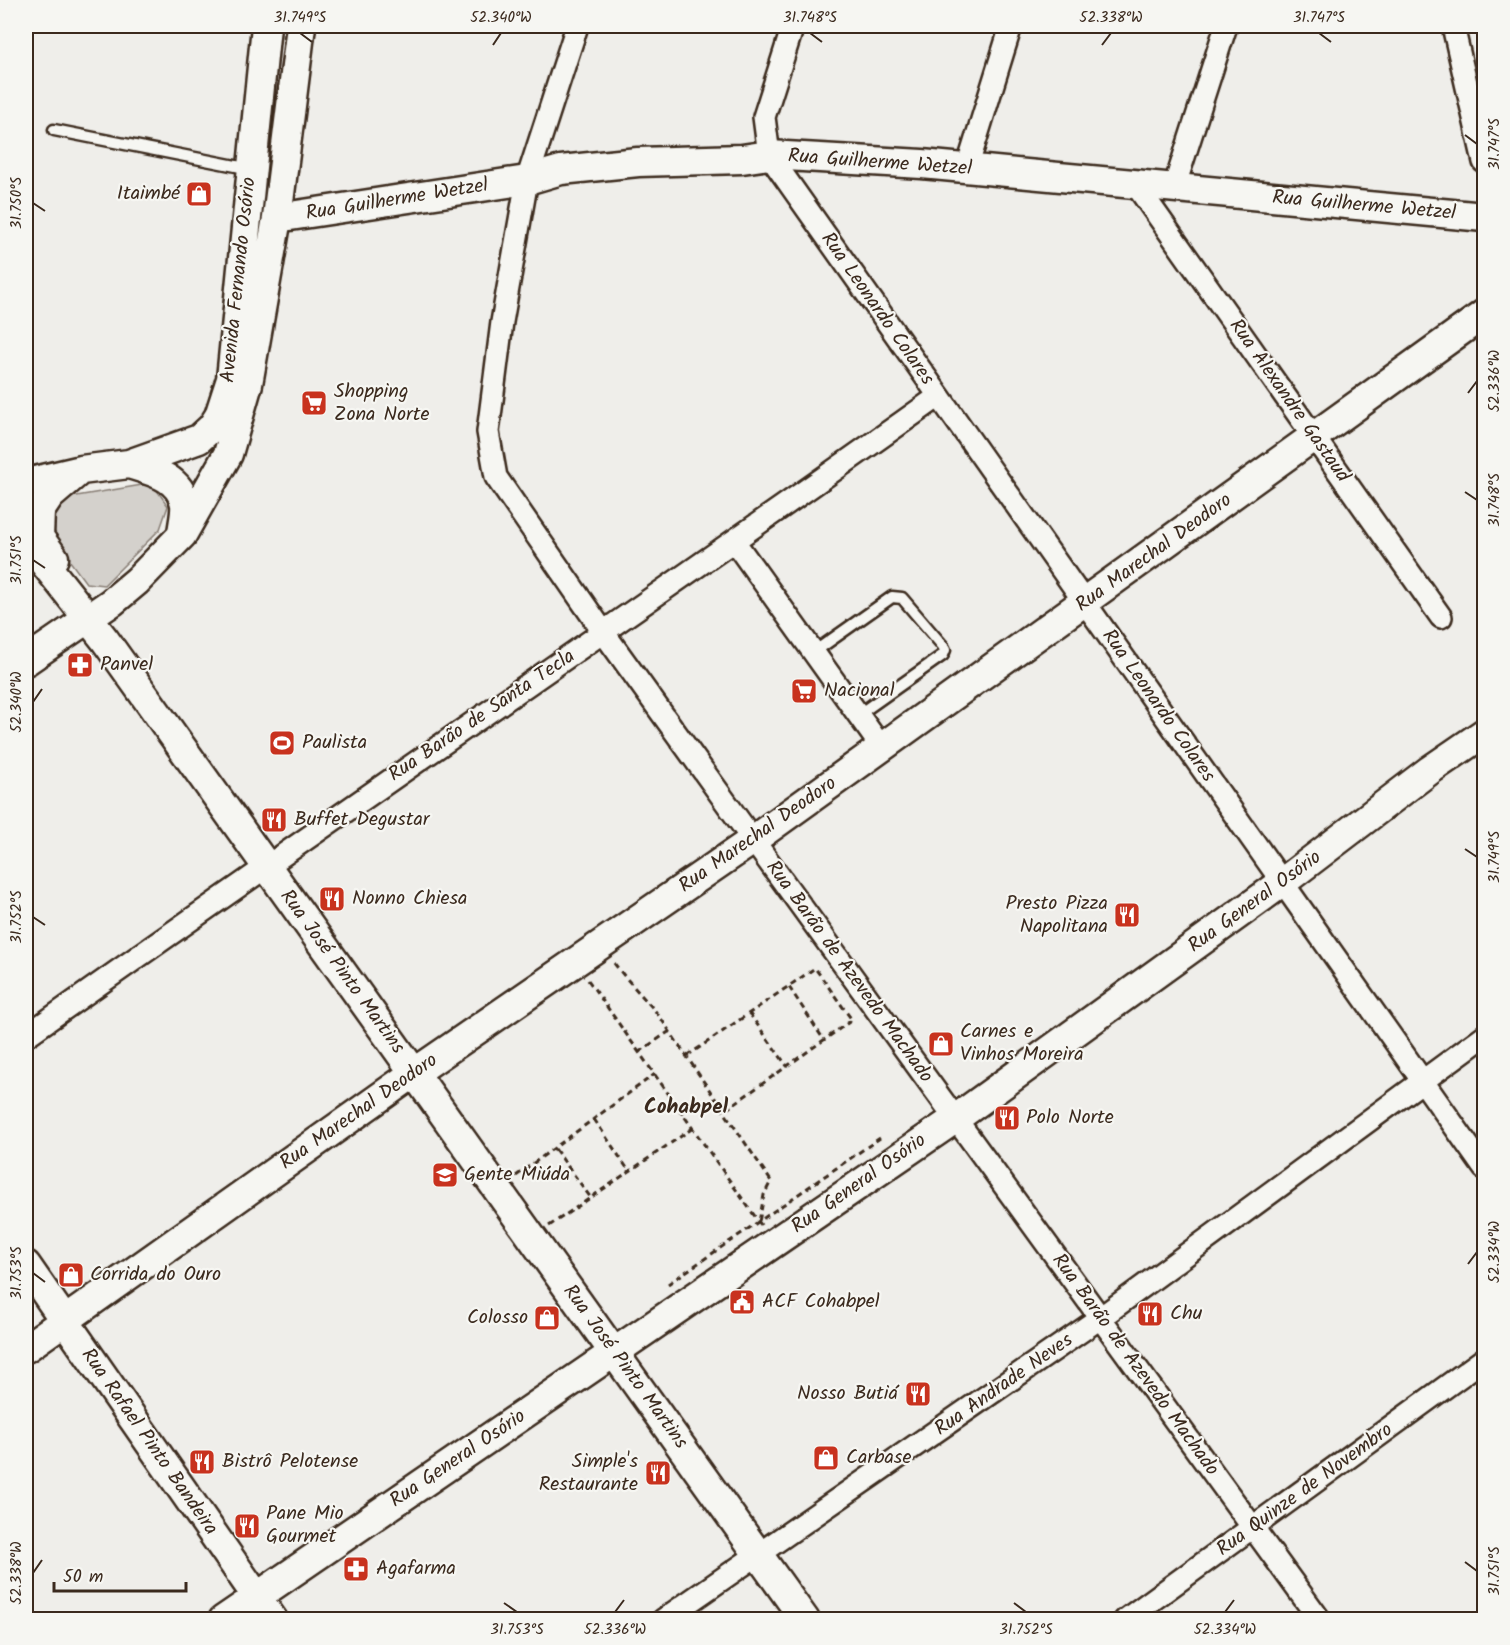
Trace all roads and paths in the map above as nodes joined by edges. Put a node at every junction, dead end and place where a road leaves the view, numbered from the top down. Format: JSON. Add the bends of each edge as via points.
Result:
{"nodes":[{"id":1,"x":266,"y":26,"type":"edge"},
{"id":2,"x":301,"y":26,"type":"edge"},
{"id":3,"x":577,"y":26,"type":"edge"},
{"id":4,"x":793,"y":26,"type":"edge"},
{"id":5,"x":1011,"y":26,"type":"edge"},
{"id":6,"x":1226,"y":26,"type":"edge"},
{"id":7,"x":1453,"y":26,"type":"edge"},
{"id":8,"x":54,"y":130,"type":"dead end"},
{"id":9,"x":769,"y":155,"type":"junction"},
{"id":10,"x":1485,"y":162,"type":"edge"},
{"id":11,"x":967,"y":168,"type":"junction"},
{"id":12,"x":251,"y":169,"type":"junction"},
{"id":13,"x":527,"y":180,"type":"junction"},
{"id":14,"x":1136,"y":185,"type":"junction"},
{"id":15,"x":1174,"y":188,"type":"junction"},
{"id":16,"x":1485,"y":217,"type":"edge"},
{"id":17,"x":278,"y":218,"type":"junction"},
{"id":18,"x":1485,"y":314,"type":"edge"},
{"id":19,"x":939,"y":396,"type":"junction"},
{"id":20,"x":1314,"y":437,"type":"junction"},
{"id":21,"x":129,"y":464,"type":"junction"},
{"id":22,"x":81,"y":470,"type":"junction"},
{"id":23,"x":26,"y":483,"type":"edge"},
{"id":24,"x":182,"y":535,"type":"junction"},
{"id":25,"x":26,"y":540,"type":"edge"},
{"id":26,"x":734,"y":542,"type":"junction"},
{"id":27,"x":114,"y":600,"type":"junction"},
{"id":28,"x":1085,"y":603,"type":"junction"},
{"id":29,"x":1441,"y":617,"type":"dead end"},
{"id":30,"x":88,"y":618,"type":"junction"},
{"id":31,"x":604,"y":633,"type":"junction"},
{"id":32,"x":105,"y":640,"type":"junction"},
{"id":33,"x":814,"y":652,"type":"junction"},
{"id":34,"x":26,"y":661,"type":"edge"},
{"id":35,"x":858,"y":715,"type":"junction"},
{"id":36,"x":1485,"y":733,"type":"edge"},
{"id":37,"x":882,"y":748,"type":"junction"},
{"id":38,"x":753,"y":840,"type":"junction"},
{"id":39,"x":265,"y":866,"type":"junction"},
{"id":40,"x":1283,"y":882,"type":"junction"},
{"id":41,"x":611,"y":959,"type":"dead end"},
{"id":42,"x":585,"y":976,"type":"dead end"},
{"id":43,"x":788,"y":986,"type":"junction"},
{"id":44,"x":749,"y":1013,"type":"junction"},
{"id":45,"x":670,"y":1030,"type":"junction"},
{"id":46,"x":26,"y":1036,"type":"edge"},
{"id":47,"x":1485,"y":1036,"type":"edge"},
{"id":48,"x":824,"y":1040,"type":"junction"},
{"id":49,"x":639,"y":1052,"type":"junction"},
{"id":50,"x":687,"y":1056,"type":"junction"},
{"id":51,"x":788,"y":1066,"type":"junction"},
{"id":52,"x":414,"y":1074,"type":"junction"},
{"id":53,"x":655,"y":1074,"type":"junction"},
{"id":54,"x":1422,"y":1080,"type":"junction"},
{"id":55,"x":724,"y":1111,"type":"junction"},
{"id":56,"x":594,"y":1119,"type":"junction"},
{"id":57,"x":955,"y":1119,"type":"junction"},
{"id":58,"x":693,"y":1128,"type":"junction"},
{"id":59,"x":880,"y":1138,"type":"dead end"},
{"id":60,"x":554,"y":1148,"type":"junction"},
{"id":61,"x":1485,"y":1168,"type":"edge"},
{"id":62,"x":629,"y":1171,"type":"junction"},
{"id":63,"x":512,"y":1179,"type":"dead end"},
{"id":64,"x":591,"y":1198,"type":"junction"},
{"id":65,"x":759,"y":1222,"type":"junction"},
{"id":66,"x":546,"y":1228,"type":"dead end"},
{"id":67,"x":26,"y":1265,"type":"edge"},
{"id":68,"x":668,"y":1284,"type":"dead end"},
{"id":69,"x":1100,"y":1318,"type":"junction"},
{"id":70,"x":64,"y":1320,"type":"junction"},
{"id":71,"x":26,"y":1348,"type":"edge"},
{"id":72,"x":614,"y":1353,"type":"junction"},
{"id":73,"x":1485,"y":1359,"type":"edge"},
{"id":74,"x":1253,"y":1528,"type":"junction"},
{"id":75,"x":758,"y":1554,"type":"junction"},
{"id":76,"x":256,"y":1596,"type":"junction"},
{"id":77,"x":223,"y":1620,"type":"edge"},
{"id":78,"x":273,"y":1620,"type":"edge"},
{"id":79,"x":663,"y":1620,"type":"edge"},
{"id":80,"x":805,"y":1620,"type":"edge"},
{"id":81,"x":1125,"y":1620,"type":"edge"},
{"id":82,"x":1320,"y":1620,"type":"edge"}],
"edges":[{"from":1,"to":12,"type":"street","name":"Avenida Fernando Osório"},
{"from":2,"to":17,"type":"street","name":"Avenida Fernando Osório"},
{"from":3,"to":13,"type":"street","name":"Rua Barão de Azevedo Machado"},
{"from":4,"to":9,"type":"street","via":[[764,117]]},
{"from":5,"to":11,"type":"street"},
{"from":6,"to":15,"type":"street"},
{"from":7,"to":10,"type":"street"},
{"from":8,"to":12,"type":"lane"},
{"from":9,"to":11,"type":"street","name":"Rua Guilherme Wetzel"},
{"from":9,"to":13,"type":"street","name":"Rua Guilherme Wetzel","via":[[638,162],[561,170]]},
{"from":9,"to":19,"type":"street","name":"Rua Leonardo Colares"},
{"from":11,"to":14,"type":"street","name":"Rua Guilherme Wetzel"},
{"from":12,"to":21,"type":"street","name":"Avenida Fernando Osório","via":[[231,379],[219,416],[199,439]]},
{"from":13,"to":17,"type":"street","name":"Rua Guilherme Wetzel"},
{"from":13,"to":31,"type":"street","name":"Rua Barão de Azevedo Machado","via":[[488,432],[496,477]]},
{"from":14,"to":15,"type":"street","name":"Rua Guilherme Wetzel"},
{"from":14,"to":20,"type":"street","name":"Rua Alexandre Gastaud"},
{"from":15,"to":16,"type":"street","name":"Rua Guilherme Wetzel"},
{"from":17,"to":24,"type":"street","name":"Avenida Fernando Osório","via":[[248,384],[228,454]]},
{"from":18,"to":20,"type":"street","name":"Rua Marechal Deodoro"},
{"from":19,"to":26,"type":"street","name":"Rua Barão de Santa Tecla"},
{"from":19,"to":28,"type":"street","name":"Rua Leonardo Colares"},
{"from":20,"to":28,"type":"street","name":"Rua Marechal Deodoro"},
{"from":20,"to":29,"type":"street","name":"Rua Alexandre Gastaud"},
{"from":21,"to":22,"type":"street","name":"Avenida Fernando Osório"},
{"from":21,"to":24,"type":"street","via":[[159,473],[179,487],[185,505]]},
{"from":22,"to":23,"type":"street","name":"Avenida Fernando Osório"},
{"from":22,"to":27,"type":"street","via":[[50,496],[40,511],[39,537],[74,589],[91,597]]},
{"from":24,"to":27,"type":"street"},
{"from":25,"to":30,"type":"street","name":"Rua José Pinto Martins"},
{"from":26,"to":31,"type":"street","name":"Rua Barão de Santa Tecla"},
{"from":26,"to":33,"type":"street"},
{"from":27,"to":30,"type":"street"},
{"from":27,"to":32,"type":"street","via":[[105,624]]},
{"from":28,"to":37,"type":"street","name":"Rua Marechal Deodoro"},
{"from":28,"to":40,"type":"street","name":"Rua Leonardo Colares"},
{"from":30,"to":32,"type":"street","name":"Rua José Pinto Martins"},
{"from":30,"to":34,"type":"street"},
{"from":31,"to":38,"type":"street","name":"Rua Barão de Azevedo Machado"},
{"from":31,"to":39,"type":"street","name":"Rua Barão de Santa Tecla"},
{"from":32,"to":39,"type":"street","name":"Rua José Pinto Martins"},
{"from":33,"to":35,"type":"street"},
{"from":33,"to":35,"type":"lane","via":[[892,597],[902,598],[943,646],[943,655]]},
{"from":35,"to":37,"type":"street"},
{"from":36,"to":40,"type":"street","name":"Rua General Osório"},
{"from":37,"to":38,"type":"street","name":"Rua Marechal Deodoro"},
{"from":38,"to":52,"type":"street","name":"Rua Marechal Deodoro"},
{"from":38,"to":57,"type":"street","name":"Rua Barão de Azevedo Machado"},
{"from":39,"to":46,"type":"street","name":"Rua Barão de Santa Tecla"},
{"from":39,"to":52,"type":"street","name":"Rua José Pinto Martins"},
{"from":40,"to":54,"type":"street","name":"Rua Leonardo Colares"},
{"from":40,"to":57,"type":"street","name":"Rua General Osório"},
{"from":41,"to":45,"type":"path"},
{"from":42,"to":49,"type":"path"},
{"from":43,"to":44,"type":"path"},
{"from":43,"to":48,"type":"path"},
{"from":43,"to":48,"type":"path","via":[[815,968],[852,1020]]},
{"from":44,"to":50,"type":"path"},
{"from":44,"to":51,"type":"path"},
{"from":45,"to":49,"type":"path"},
{"from":45,"to":50,"type":"path"},
{"from":47,"to":54,"type":"street","name":"Rua Andrade Neves"},
{"from":48,"to":51,"type":"path"},
{"from":49,"to":53,"type":"path"},
{"from":50,"to":55,"type":"path"},
{"from":51,"to":55,"type":"path"},
{"from":52,"to":70,"type":"street","name":"Rua Marechal Deodoro"},
{"from":52,"to":72,"type":"street","name":"Rua José Pinto Martins"},
{"from":53,"to":56,"type":"path"},
{"from":53,"to":58,"type":"path"},
{"from":54,"to":61,"type":"street","name":"Rua Leonardo Colares"},
{"from":54,"to":69,"type":"street","name":"Rua Andrade Neves"},
{"from":55,"to":65,"type":"path","via":[[771,1181]]},
{"from":56,"to":60,"type":"path"},
{"from":56,"to":62,"type":"path"},
{"from":57,"to":69,"type":"street","name":"Rua Barão de Azevedo Machado"},
{"from":57,"to":72,"type":"street","name":"Rua General Osório"},
{"from":58,"to":62,"type":"path"},
{"from":58,"to":65,"type":"path"},
{"from":59,"to":65,"type":"path"},
{"from":60,"to":63,"type":"path"},
{"from":60,"to":64,"type":"path"},
{"from":62,"to":64,"type":"path"},
{"from":64,"to":66,"type":"path"},
{"from":65,"to":68,"type":"path"},
{"from":67,"to":70,"type":"street","name":"Rua Rafael Pinto Bandeira"},
{"from":69,"to":74,"type":"street","name":"Rua Barão de Azevedo Machado"},
{"from":69,"to":75,"type":"street","name":"Rua Andrade Neves"},
{"from":70,"to":71,"type":"street","name":"Rua Marechal Deodoro"},
{"from":70,"to":76,"type":"street","name":"Rua Rafael Pinto Bandeira"},
{"from":72,"to":75,"type":"street","name":"Rua José Pinto Martins"},
{"from":72,"to":76,"type":"street","name":"Rua General Osório"},
{"from":73,"to":74,"type":"street","name":"Rua Quinze de Novembro"},
{"from":74,"to":81,"type":"street","name":"Rua Quinze de Novembro"},
{"from":74,"to":82,"type":"street","name":"Rua Barão de Azevedo Machado"},
{"from":75,"to":79,"type":"street","name":"Rua Andrade Neves"},
{"from":75,"to":80,"type":"street","name":"Rua José Pinto Martins"},
{"from":76,"to":77,"type":"street","name":"Rua General Osório"},
{"from":76,"to":78,"type":"street","name":"Rua Rafael Pinto Bandeira"}]}
